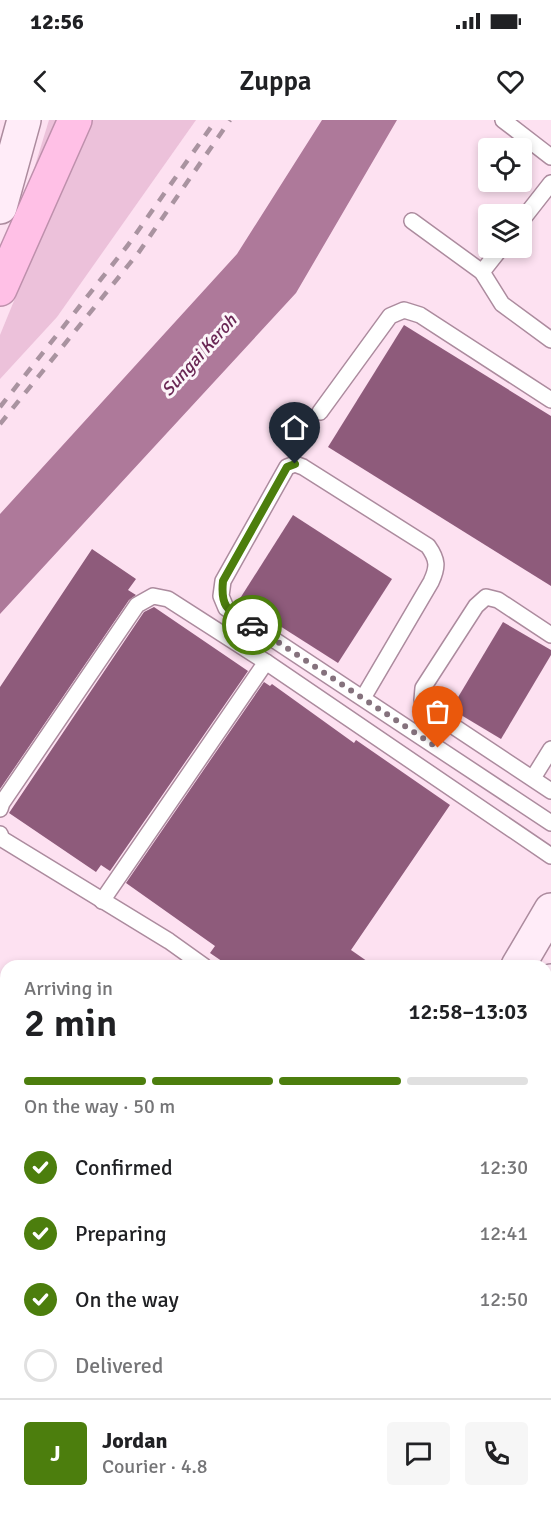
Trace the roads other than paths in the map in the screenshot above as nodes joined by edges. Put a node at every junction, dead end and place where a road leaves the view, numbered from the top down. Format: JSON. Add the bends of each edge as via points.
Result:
{"nodes":[{"id":1,"x":2,"y":120,"type":"edge"},
{"id":2,"x":24,"y":120,"type":"edge"},
{"id":3,"x":75,"y":120,"type":"edge"},
{"id":4,"x":502,"y":120,"type":"edge"},
{"id":5,"x":0,"y":128,"type":"edge"},
{"id":6,"x":551,"y":157,"type":"edge"},
{"id":7,"x":551,"y":183,"type":"edge"},
{"id":8,"x":0,"y":207,"type":"edge"},
{"id":9,"x":532,"y":207,"type":"edge"},
{"id":10,"x":412,"y":221,"type":"dead end"},
{"id":11,"x":493,"y":258,"type":"edge"},
{"id":12,"x":482,"y":272,"type":"junction"},
{"id":13,"x":0,"y":289,"type":"edge"},
{"id":14,"x":551,"y":340,"type":"edge"},
{"id":15,"x":551,"y":400,"type":"edge"},
{"id":16,"x":320,"y":412,"type":"dead end"},
{"id":17,"x":551,"y":635,"type":"edge"},
{"id":18,"x":266,"y":662,"type":"junction"},
{"id":19,"x":363,"y":698,"type":"junction"},
{"id":20,"x":551,"y":749,"type":"edge"},
{"id":21,"x":533,"y":778,"type":"junction"},
{"id":22,"x":551,"y":791,"type":"edge"},
{"id":23,"x":0,"y":809,"type":"edge"},
{"id":24,"x":551,"y":823,"type":"edge"},
{"id":25,"x":0,"y":834,"type":"edge"},
{"id":26,"x":551,"y":856,"type":"edge"},
{"id":27,"x":102,"y":901,"type":"junction"},
{"id":28,"x":551,"y":910,"type":"edge"},
{"id":29,"x":196,"y":960,"type":"edge"},
{"id":30,"x":522,"y":960,"type":"edge"}],
"edges":[{"from":1,"to":5,"type":"main road"},
{"from":2,"to":8,"type":"main road"},
{"from":3,"to":13,"type":"highway"},
{"from":4,"to":6,"type":"lane"},
{"from":7,"to":9,"type":"lane"},
{"from":10,"to":12,"type":"lane"},
{"from":11,"to":12,"type":"lane"},
{"from":12,"to":14,"type":"lane","via":[[502,304]]},
{"from":15,"to":16,"type":"lane","via":[[420,315],[404,310],[390,316]]},
{"from":17,"to":21,"type":"lane","via":[[498,600],[486,597],[476,606],[423,688],[422,700],[429,710]]},
{"from":18,"to":23,"type":"lane","via":[[168,599],[153,596],[137,605]]},
{"from":18,"to":26,"type":"lane"},
{"from":18,"to":27,"type":"lane"},
{"from":19,"to":19,"type":"lane","via":[[226,608],[221,596],[223,581],[287,467],[295,464],[428,546],[437,558],[431,582]]},
{"from":19,"to":24,"type":"lane"},
{"from":20,"to":21,"type":"lane"},
{"from":21,"to":22,"type":"lane"},
{"from":25,"to":27,"type":"lane","via":[[2,839]]},
{"from":27,"to":29,"type":"lane"},
{"from":28,"to":30,"type":"main road"}]}
